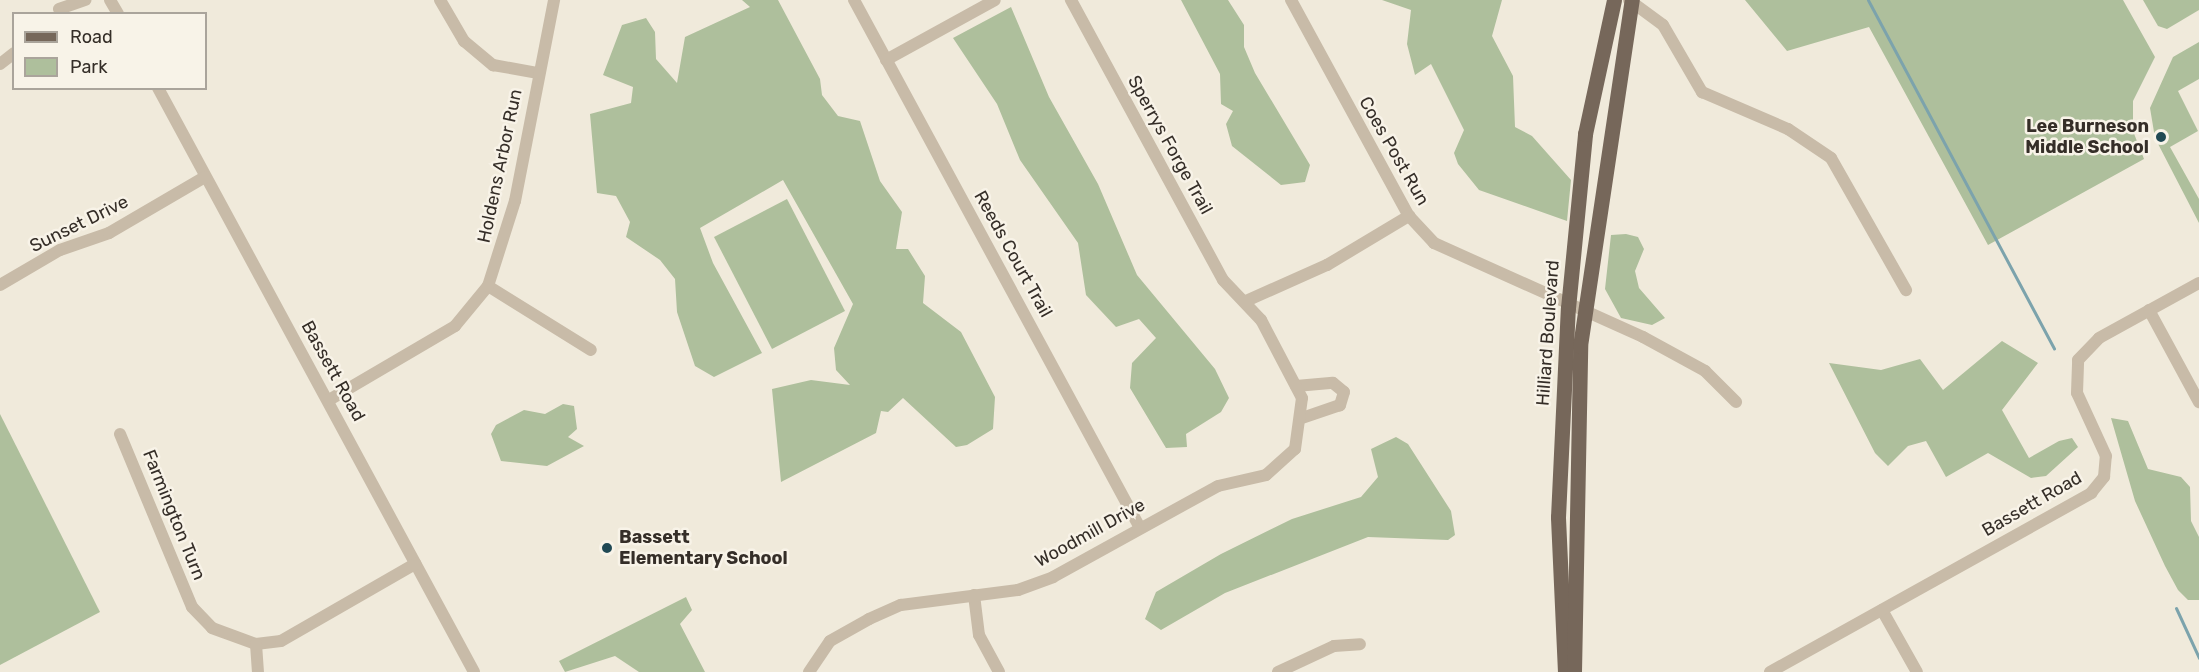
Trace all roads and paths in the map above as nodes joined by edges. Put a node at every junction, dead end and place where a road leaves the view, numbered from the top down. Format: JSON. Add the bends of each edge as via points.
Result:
{"nodes":[{"id":1,"x":85,"y":0,"type":"edge"},
{"id":2,"x":440,"y":0,"type":"edge"},
{"id":3,"x":554,"y":0,"type":"edge"},
{"id":4,"x":854,"y":0,"type":"edge"},
{"id":5,"x":995,"y":0,"type":"edge"},
{"id":6,"x":1071,"y":0,"type":"edge"},
{"id":7,"x":1291,"y":0,"type":"edge"},
{"id":8,"x":1614,"y":0,"type":"edge"},
{"id":9,"x":1631,"y":0,"type":"edge"},
{"id":10,"x":59,"y":7,"type":"edge"},
{"id":11,"x":12,"y":55,"type":"edge"},
{"id":12,"x":886,"y":60,"type":"junction"},
{"id":13,"x":0,"y":64,"type":"edge"},
{"id":14,"x":538,"y":73,"type":"junction"},
{"id":15,"x":159,"y":90,"type":"edge"},
{"id":16,"x":205,"y":177,"type":"junction"},
{"id":17,"x":1408,"y":216,"type":"junction"},
{"id":18,"x":2199,"y":283,"type":"edge"},
{"id":19,"x":0,"y":285,"type":"edge"},
{"id":20,"x":488,"y":286,"type":"junction"},
{"id":21,"x":1906,"y":290,"type":"dead end"},
{"id":22,"x":1246,"y":301,"type":"junction"},
{"id":23,"x":1575,"y":310,"type":"junction"},
{"id":24,"x":2150,"y":310,"type":"junction"},
{"id":25,"x":591,"y":350,"type":"dead end"},
{"id":26,"x":1296,"y":386,"type":"junction"},
{"id":27,"x":329,"y":400,"type":"junction"},
{"id":28,"x":1737,"y":402,"type":"dead end"},
{"id":29,"x":2199,"y":402,"type":"edge"},
{"id":30,"x":1303,"y":418,"type":"junction"},
{"id":31,"x":120,"y":434,"type":"dead end"},
{"id":32,"x":1139,"y":526,"type":"junction"},
{"id":33,"x":415,"y":564,"type":"junction"},
{"id":34,"x":975,"y":595,"type":"junction"},
{"id":35,"x":1882,"y":610,"type":"junction"},
{"id":36,"x":256,"y":644,"type":"junction"},
{"id":37,"x":1360,"y":644,"type":"dead end"},
{"id":38,"x":258,"y":672,"type":"edge"},
{"id":39,"x":474,"y":672,"type":"edge"},
{"id":40,"x":809,"y":672,"type":"edge"},
{"id":41,"x":999,"y":672,"type":"edge"},
{"id":42,"x":1278,"y":672,"type":"edge"},
{"id":43,"x":1565,"y":672,"type":"edge"},
{"id":44,"x":1574,"y":672,"type":"edge"},
{"id":45,"x":1770,"y":672,"type":"edge"},
{"id":46,"x":1917,"y":672,"type":"edge"}],
"edges":[{"from":1,"to":10,"type":"street"},
{"from":2,"to":14,"type":"street","via":[[464,41],[493,65]]},
{"from":3,"to":14,"type":"street","name":"Holdens Arbor Run"},
{"from":4,"to":12,"type":"street","name":"Reeds Court Trail"},
{"from":5,"to":12,"type":"street"},
{"from":6,"to":22,"type":"street","name":"Sperrys Forge Trail","via":[[1223,280]]},
{"from":7,"to":17,"type":"street","name":"Coes Post Run"},
{"from":8,"to":23,"type":"main road","name":"Hilliard Boulevard","via":[[1585,134]]},
{"from":9,"to":21,"type":"street","via":[[1663,24],[1701,92],[1788,129],[1832,158]]},
{"from":9,"to":23,"type":"main road","name":"Hilliard Boulevard"},
{"from":11,"to":13,"type":"street"},
{"from":12,"to":32,"type":"street","name":"Reeds Court Trail"},
{"from":14,"to":20,"type":"street","name":"Holdens Arbor Run","via":[[515,201]]},
{"from":15,"to":16,"type":"street","name":"Bassett Road"},
{"from":16,"to":19,"type":"street","name":"Sunset Drive","via":[[109,233],[60,250]]},
{"from":16,"to":27,"type":"street","name":"Bassett Road"},
{"from":17,"to":22,"type":"street","via":[[1327,265]]},
{"from":17,"to":23,"type":"street","name":"Coes Post Run","via":[[1434,243]]},
{"from":18,"to":24,"type":"street","name":"Bassett Road"},
{"from":20,"to":25,"type":"street"},
{"from":20,"to":27,"type":"street","name":"Holdens Arbor Run","via":[[455,326]]},
{"from":22,"to":26,"type":"street","name":"Sperrys Forge Trail"},
{"from":23,"to":28,"type":"street","name":"Coes Post Run","via":[[1643,337],[1705,371]]},
{"from":23,"to":43,"type":"main road","name":"Hilliard Boulevard","via":[[1558,517]]},
{"from":23,"to":44,"type":"main road","name":"Hilliard Boulevard"},
{"from":24,"to":29,"type":"street"},
{"from":24,"to":35,"type":"street","name":"Bassett Road","via":[[2094,341],[2075,367],[2077,393],[2106,456],[2106,472],[2095,489]]},
{"from":26,"to":30,"type":"street","name":"Sperrys Forge Trail"},
{"from":26,"to":30,"type":"street","via":[[1333,382],[1344,392],[1340,405]]},
{"from":27,"to":33,"type":"street","name":"Bassett Road"},
{"from":30,"to":32,"type":"street","name":"Woodmill Drive","via":[[1295,449],[1266,475],[1218,486]]},
{"from":31,"to":36,"type":"street","name":"Farmington Turn","via":[[192,607],[212,628]]},
{"from":32,"to":34,"type":"street","name":"Woodmill Drive","via":[[1053,577],[1018,590]]},
{"from":33,"to":36,"type":"street","via":[[281,641]]},
{"from":33,"to":39,"type":"street","name":"Bassett Road"},
{"from":34,"to":40,"type":"street","name":"Woodmill Drive","via":[[911,603],[869,619],[830,641]]},
{"from":34,"to":41,"type":"street","via":[[979,635]]},
{"from":35,"to":45,"type":"street","name":"Bassett Road"},
{"from":35,"to":46,"type":"street"},
{"from":36,"to":38,"type":"street"},
{"from":37,"to":42,"type":"street","via":[[1335,646]]}]}
